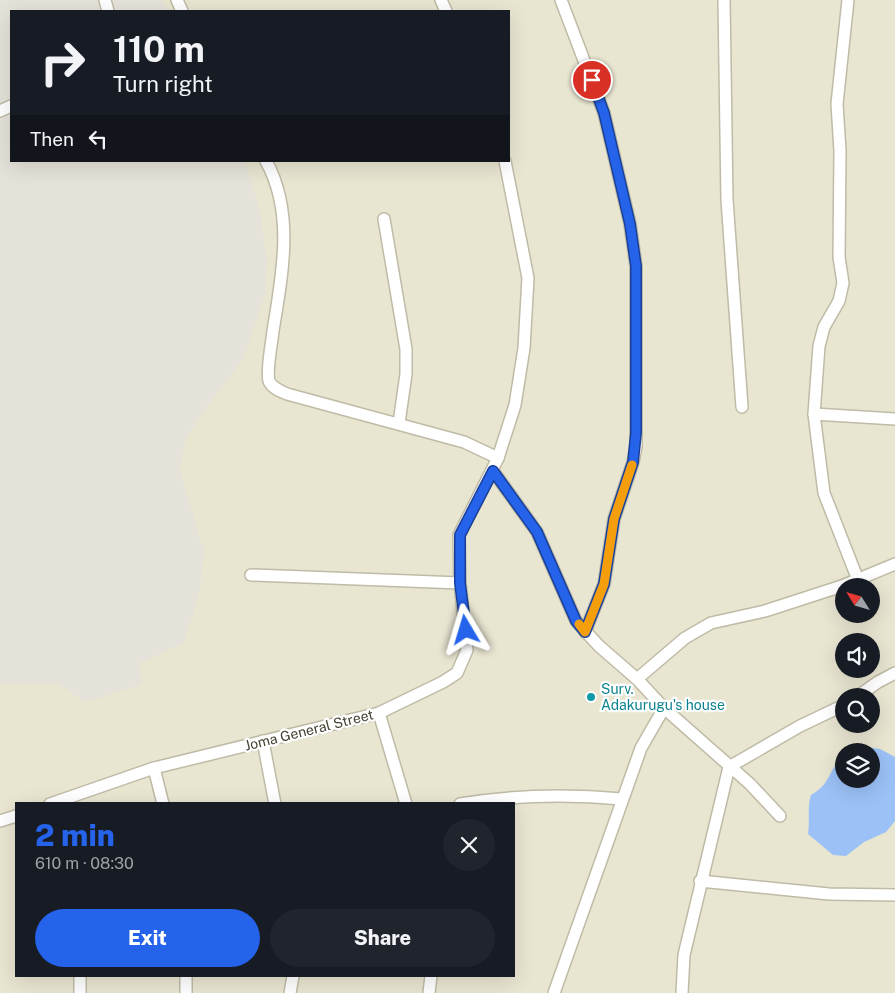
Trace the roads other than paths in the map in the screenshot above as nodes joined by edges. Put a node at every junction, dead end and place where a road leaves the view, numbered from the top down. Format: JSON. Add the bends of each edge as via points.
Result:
{"nodes":[{"id":1,"x":561,"y":0,"type":"edge"},
{"id":2,"x":724,"y":0,"type":"edge"},
{"id":3,"x":848,"y":0,"type":"edge"},
{"id":4,"x":266,"y":162,"type":"edge"},
{"id":5,"x":505,"y":162,"type":"edge"},
{"id":6,"x":384,"y":219,"type":"dead end"},
{"id":7,"x":742,"y":407,"type":"dead end"},
{"id":8,"x":814,"y":414,"type":"junction"},
{"id":9,"x":895,"y":419,"type":"edge"},
{"id":10,"x":399,"y":423,"type":"junction"},
{"id":11,"x":498,"y":458,"type":"junction"},
{"id":12,"x":493,"y":471,"type":"junction"},
{"id":13,"x":895,"y":564,"type":"edge"},
{"id":14,"x":252,"y":575,"type":"dead end"},
{"id":15,"x":857,"y":578,"type":"edge"},
{"id":16,"x":862,"y":578,"type":"edge"},
{"id":17,"x":460,"y":583,"type":"junction"},
{"id":18,"x":835,"y":588,"type":"edge"},
{"id":19,"x":585,"y":632,"type":"junction"},
{"id":20,"x":895,"y":674,"type":"edge"},
{"id":21,"x":637,"y":679,"type":"junction"},
{"id":22,"x":869,"y":688,"type":"edge"},
{"id":23,"x":664,"y":708,"type":"junction"},
{"id":24,"x":835,"y":709,"type":"edge"},
{"id":25,"x":379,"y":712,"type":"junction"},
{"id":26,"x":263,"y":741,"type":"junction"},
{"id":27,"x":729,"y":767,"type":"junction"},
{"id":28,"x":154,"y":768,"type":"junction"},
{"id":29,"x":622,"y":799,"type":"junction"},
{"id":30,"x":55,"y":802,"type":"edge"},
{"id":31,"x":162,"y":802,"type":"edge"},
{"id":32,"x":275,"y":802,"type":"edge"},
{"id":33,"x":405,"y":802,"type":"edge"},
{"id":34,"x":476,"y":802,"type":"edge"},
{"id":35,"x":15,"y":816,"type":"edge"},
{"id":36,"x":780,"y":816,"type":"dead end"},
{"id":37,"x":0,"y":821,"type":"edge"},
{"id":38,"x":700,"y":881,"type":"junction"},
{"id":39,"x":895,"y":895,"type":"edge"},
{"id":40,"x":80,"y":977,"type":"edge"},
{"id":41,"x":186,"y":977,"type":"edge"},
{"id":42,"x":293,"y":977,"type":"edge"},
{"id":43,"x":431,"y":977,"type":"edge"},
{"id":44,"x":80,"y":993,"type":"edge"},
{"id":45,"x":186,"y":993,"type":"edge"},
{"id":46,"x":290,"y":993,"type":"edge"},
{"id":47,"x":429,"y":993,"type":"edge"},
{"id":48,"x":554,"y":993,"type":"edge"},
{"id":49,"x":682,"y":993,"type":"edge"}],
"edges":[{"from":1,"to":19,"type":"street","via":[[604,113],[630,224],[636,266],[636,446],[614,519],[604,584]]},
{"from":2,"to":7,"type":"street","via":[[727,200]]},
{"from":3,"to":8,"type":"street","via":[[837,104],[839,257],[843,283],[839,301],[824,327],[819,346]]},
{"from":4,"to":10,"type":"street","via":[[279,190],[285,255],[272,338],[269,380],[272,386],[287,394]]},
{"from":5,"to":11,"type":"street","name":"Joma General Street","via":[[528,278],[524,348],[515,405]]},
{"from":6,"to":10,"type":"street","via":[[406,348]]},
{"from":8,"to":9,"type":"street"},
{"from":8,"to":15,"type":"street","via":[[824,492]]},
{"from":10,"to":11,"type":"street","via":[[464,442]]},
{"from":11,"to":12,"type":"street","name":"Joma General Street"},
{"from":12,"to":17,"type":"street","name":"Joma General Street","via":[[460,535]]},
{"from":12,"to":19,"type":"street","via":[[537,532],[576,621]]},
{"from":13,"to":16,"type":"street"},
{"from":14,"to":17,"type":"street"},
{"from":17,"to":25,"type":"street","name":"Joma General Street","via":[[467,650],[457,673]]},
{"from":18,"to":21,"type":"street","via":[[764,611],[711,623],[684,638]]},
{"from":19,"to":21,"type":"street"},
{"from":20,"to":22,"type":"street"},
{"from":21,"to":23,"type":"street"},
{"from":23,"to":27,"type":"street"},
{"from":23,"to":29,"type":"street","via":[[642,748]]},
{"from":24,"to":27,"type":"street"},
{"from":25,"to":26,"type":"street","name":"Joma General Street"},
{"from":25,"to":33,"type":"street"},
{"from":26,"to":28,"type":"street","name":"Joma General Street"},
{"from":26,"to":32,"type":"street"},
{"from":27,"to":36,"type":"street"},
{"from":27,"to":38,"type":"street"},
{"from":28,"to":30,"type":"street","name":"Joma General Street"},
{"from":28,"to":31,"type":"street"},
{"from":29,"to":34,"type":"street","via":[[574,795],[524,796]]},
{"from":29,"to":48,"type":"street"},
{"from":35,"to":37,"type":"street"},
{"from":38,"to":39,"type":"street","via":[[829,894]]},
{"from":38,"to":49,"type":"street","via":[[684,955]]},
{"from":40,"to":44,"type":"street"},
{"from":41,"to":45,"type":"street"},
{"from":42,"to":46,"type":"street"},
{"from":43,"to":47,"type":"street"}]}
